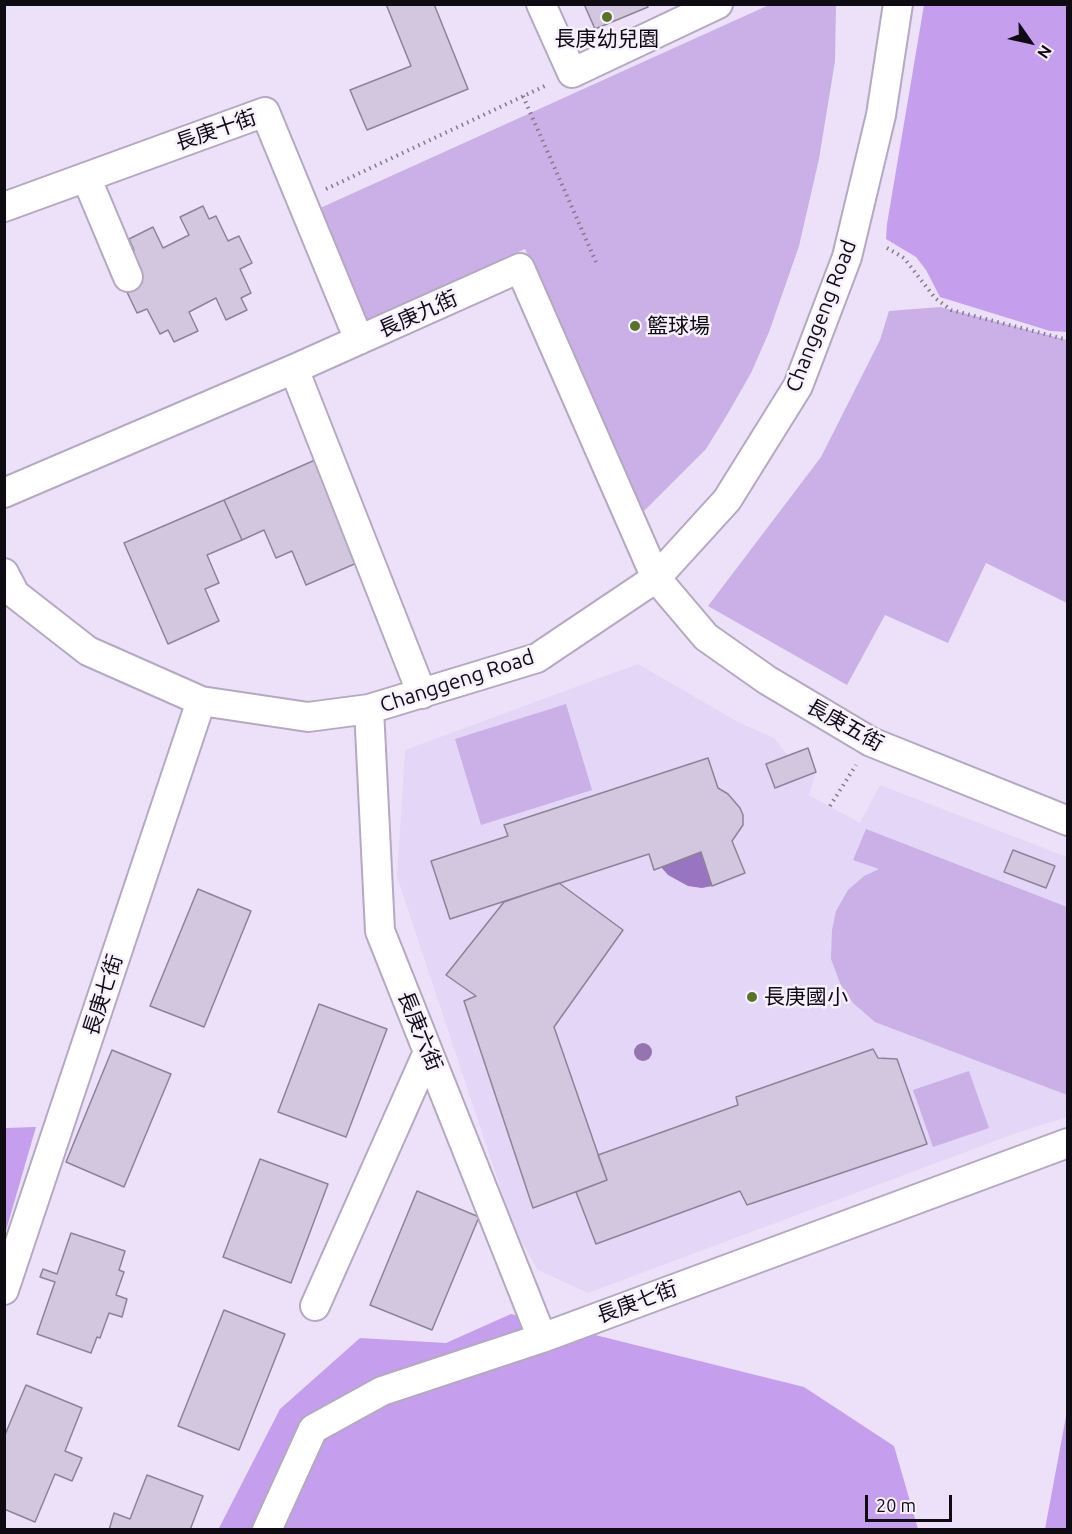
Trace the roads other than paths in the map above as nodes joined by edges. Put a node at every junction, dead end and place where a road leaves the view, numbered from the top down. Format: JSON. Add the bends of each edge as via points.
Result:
{"nodes":[{"id":1,"x":542,"y":4,"type":"edge"},
{"id":2,"x":718,"y":4,"type":"edge"},
{"id":3,"x":898,"y":4,"type":"edge"},
{"id":4,"x":86,"y":177,"type":"junction"},
{"id":5,"x":4,"y":207,"type":"edge"},
{"id":6,"x":128,"y":277,"type":"dead end"},
{"id":7,"x":359,"y":340,"type":"junction"},
{"id":8,"x":294,"y":369,"type":"junction"},
{"id":9,"x":4,"y":493,"type":"edge"},
{"id":10,"x":4,"y":573,"type":"edge"},
{"id":11,"x":656,"y":578,"type":"junction"},
{"id":12,"x":422,"y":694,"type":"junction"},
{"id":13,"x":201,"y":701,"type":"junction"},
{"id":14,"x":369,"y":709,"type":"junction"},
{"id":15,"x":1068,"y":821,"type":"edge"},
{"id":16,"x":428,"y":1052,"type":"junction"},
{"id":17,"x":1068,"y":1143,"type":"edge"},
{"id":18,"x":4,"y":1290,"type":"edge"},
{"id":19,"x":315,"y":1306,"type":"dead end"},
{"id":20,"x":542,"y":1338,"type":"junction"},
{"id":21,"x":267,"y":1530,"type":"edge"}],
"edges":[{"from":1,"to":2,"type":"street","via":[[572,73]]},
{"from":3,"to":11,"type":"street","name":"Changgeng Road","via":[[881,114],[847,257],[798,386],[727,500]]},
{"from":4,"to":5,"type":"street","name":"長庚十街"},
{"from":4,"to":6,"type":"street"},
{"from":4,"to":7,"type":"street","name":"長庚十街","via":[[265,112]]},
{"from":7,"to":8,"type":"street","name":"長庚九街"},
{"from":7,"to":11,"type":"street","name":"長庚九街","via":[[520,268]]},
{"from":8,"to":9,"type":"street","name":"長庚九街"},
{"from":8,"to":12,"type":"street"},
{"from":10,"to":13,"type":"street","name":"Changgeng Road","via":[[15,594],[88,651]]},
{"from":11,"to":12,"type":"street","name":"Changgeng Road","via":[[537,658]]},
{"from":11,"to":15,"type":"street","name":"長庚五街","via":[[706,637],[767,680],[872,742]]},
{"from":12,"to":14,"type":"street","name":"Changgeng Road"},
{"from":13,"to":14,"type":"street","name":"Changgeng Road","via":[[308,717]]},
{"from":13,"to":18,"type":"street","name":"長庚七街"},
{"from":14,"to":16,"type":"street","name":"長庚六街","via":[[380,931]]},
{"from":16,"to":19,"type":"street"},
{"from":16,"to":20,"type":"street","name":"長庚六街"},
{"from":17,"to":20,"type":"street","name":"長庚七街"},
{"from":20,"to":21,"type":"street","name":"長庚七街","via":[[382,1391],[313,1429]]}]}
